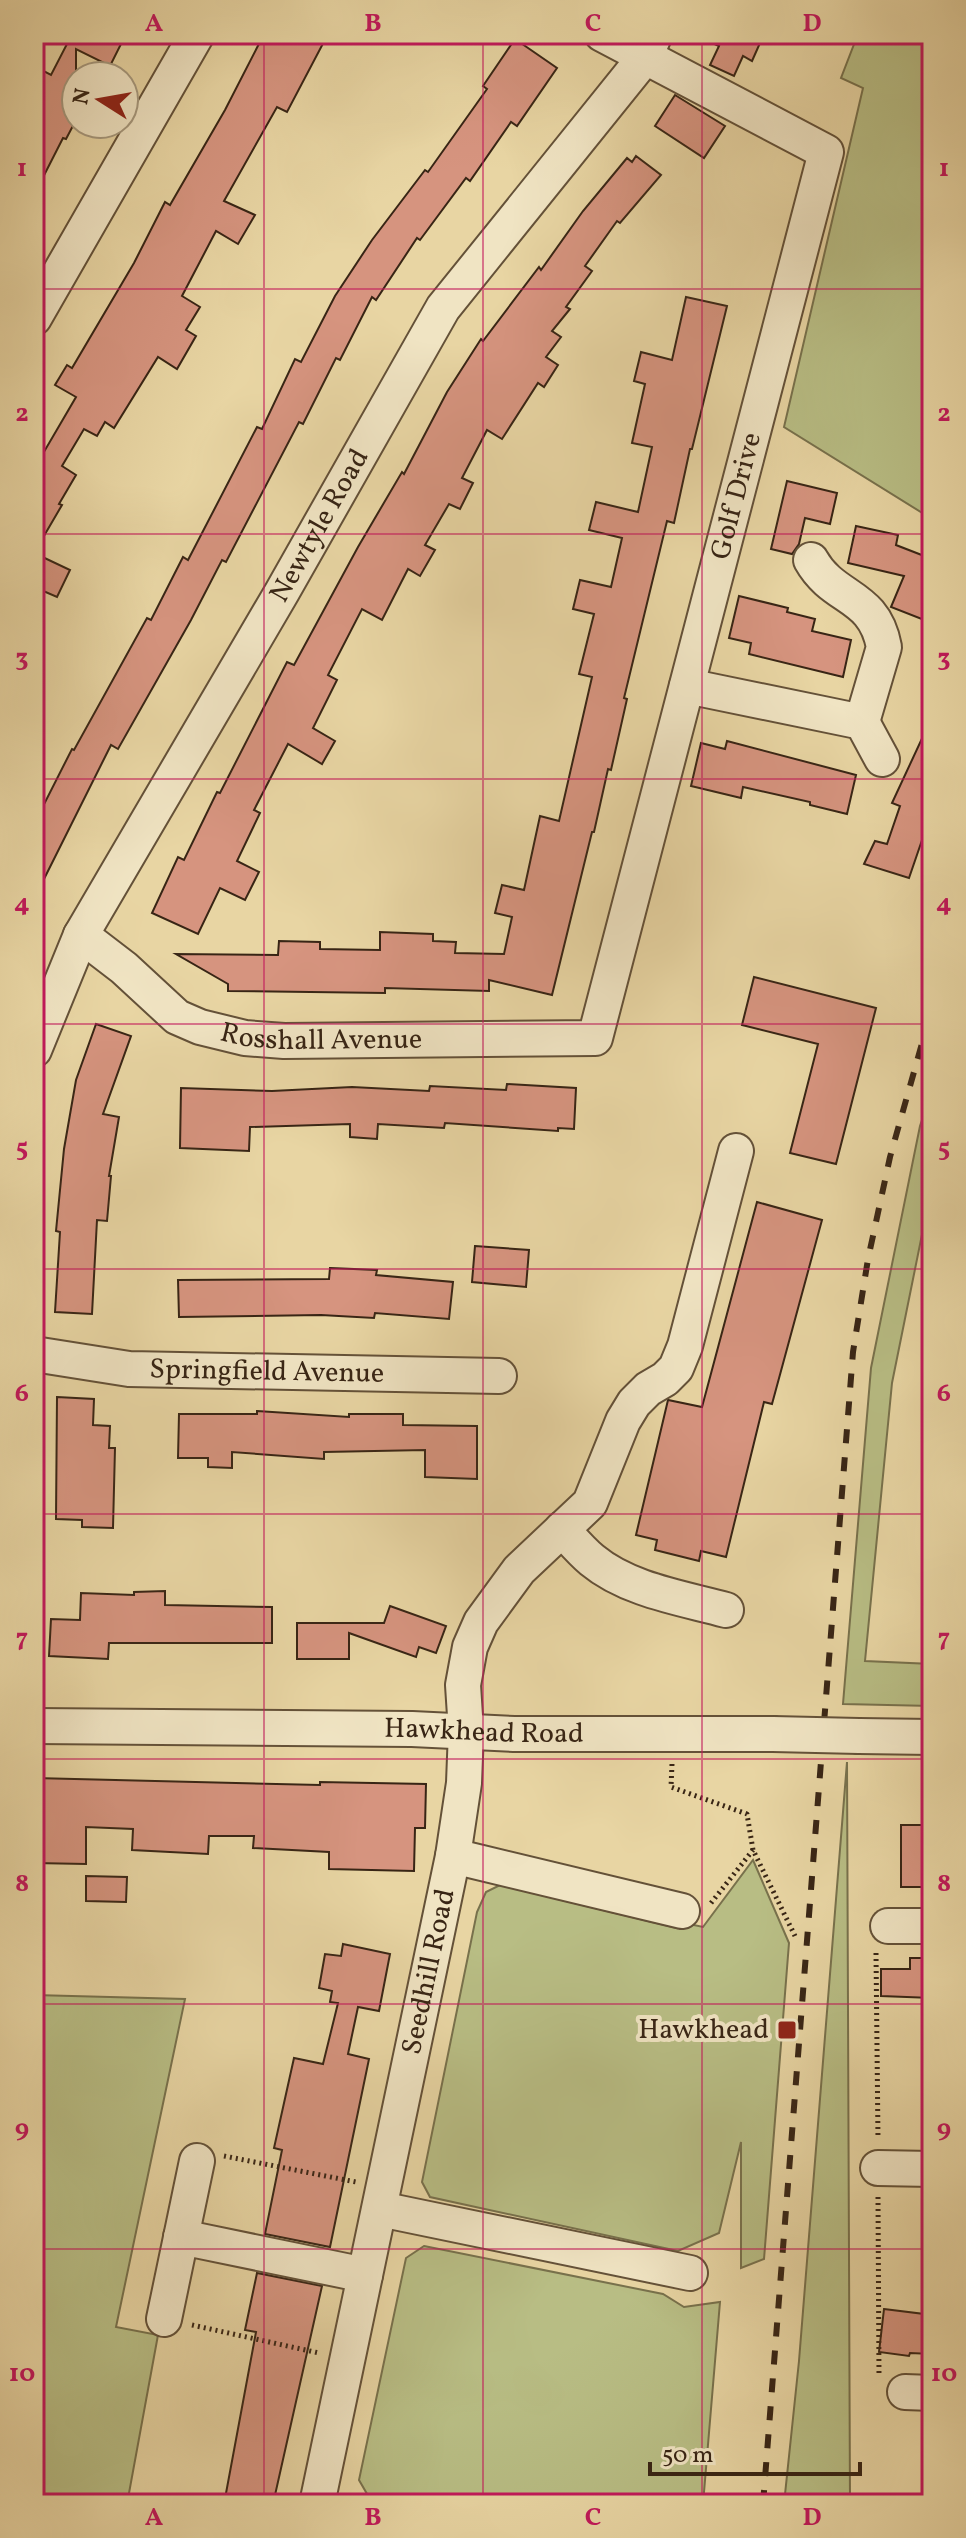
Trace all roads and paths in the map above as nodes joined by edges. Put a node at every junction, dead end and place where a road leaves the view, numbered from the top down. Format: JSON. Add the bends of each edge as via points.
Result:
{"nodes":[{"id":1,"x":197,"y":34,"type":"edge"},
{"id":2,"x":602,"y":34,"type":"edge"},
{"id":3,"x":650,"y":46,"type":"edge"},
{"id":4,"x":34,"y":318,"type":"edge"},
{"id":5,"x":811,"y":560,"type":"dead end"},
{"id":6,"x":687,"y":686,"type":"junction"},
{"id":7,"x":862,"y":722,"type":"junction"},
{"id":8,"x":882,"y":759,"type":"dead end"},
{"id":9,"x":81,"y":935,"type":"junction"},
{"id":10,"x":595,"y":1038,"type":"joint"},
{"id":11,"x":34,"y":1050,"type":"edge"},
{"id":12,"x":736,"y":1151,"type":"dead end"},
{"id":13,"x":34,"y":1354,"type":"edge"},
{"id":14,"x":499,"y":1376,"type":"dead end"},
{"id":15,"x":562,"y":1529,"type":"junction"},
{"id":16,"x":726,"y":1610,"type":"dead end"},
{"id":17,"x":34,"y":1726,"type":"edge"},
{"id":18,"x":466,"y":1731,"type":"junction"},
{"id":19,"x":674,"y":1733,"type":"junction"},
{"id":20,"x":932,"y":1737,"type":"edge"},
{"id":21,"x":753,"y":1850,"type":"junction"},
{"id":22,"x":453,"y":1856,"type":"junction"},
{"id":23,"x":682,"y":1911,"type":"joint"},
{"id":24,"x":888,"y":1926,"type":"dead end"},
{"id":25,"x":932,"y":1926,"type":"edge"},
{"id":26,"x":795,"y":1936,"type":"dead end"},
{"id":27,"x":197,"y":2161,"type":"joint"},
{"id":28,"x":878,"y":2168,"type":"dead end"},
{"id":29,"x":932,"y":2169,"type":"edge"},
{"id":30,"x":382,"y":2198,"type":"junction"},
{"id":31,"x":181,"y":2237,"type":"junction"},
{"id":32,"x":690,"y":2273,"type":"dead end"},
{"id":33,"x":365,"y":2275,"type":"junction"},
{"id":34,"x":164,"y":2319,"type":"joint"},
{"id":35,"x":347,"y":2359,"type":"junction"},
{"id":36,"x":317,"y":2504,"type":"edge"}],
"edges":[{"from":1,"to":4,"type":"street"},
{"from":2,"to":3,"type":"street"},
{"from":3,"to":6,"type":"street","name":"Golf Drive","via":[[826,152]]},
{"from":3,"to":9,"type":"street","name":"Newtyle Road","via":[[443,308]]},
{"from":5,"to":7,"type":"street","via":[[830,585],[863,603],[875,618],[884,647]]},
{"from":6,"to":7,"type":"street"},
{"from":6,"to":10,"type":"street","name":"Golf Drive"},
{"from":7,"to":8,"type":"street"},
{"from":9,"to":10,"type":"street","name":"Rosshall Avenue","via":[[177,1017],[245,1038]]},
{"from":9,"to":11,"type":"street","name":"Newtyle Road"},
{"from":12,"to":15,"type":"street","name":"Seedhill Road","via":[[676,1368],[634,1403],[590,1503]]},
{"from":13,"to":14,"type":"street","name":"Springfield Avenue","via":[[129,1369]]},
{"from":15,"to":16,"type":"street","via":[[616,1576]]},
{"from":15,"to":18,"type":"street","name":"Seedhill Road","via":[[519,1570],[481,1622],[464,1676]]},
{"from":17,"to":18,"type":"street","name":"Hawkhead Road"},
{"from":18,"to":19,"type":"street","name":"Hawkhead Road"},
{"from":18,"to":22,"type":"street","name":"Seedhill Road"},
{"from":19,"to":20,"type":"street","name":"Hawkhead Road","bridge":true},
{"from":19,"to":21,"type":"path","via":[[671,1787],[747,1814]]},
{"from":21,"to":23,"type":"path","via":[[694,1923]]},
{"from":21,"to":26,"type":"path"},
{"from":22,"to":23,"type":"street"},
{"from":22,"to":30,"type":"street","name":"Seedhill Road"},
{"from":24,"to":25,"type":"street"},
{"from":27,"to":30,"type":"path","via":[[202,2152]]},
{"from":27,"to":31,"type":"street"},
{"from":28,"to":29,"type":"street"},
{"from":30,"to":32,"type":"street"},
{"from":30,"to":33,"type":"street","name":"Seedhill Road"},
{"from":31,"to":33,"type":"street"},
{"from":31,"to":34,"type":"street"},
{"from":33,"to":35,"type":"street","name":"Seedhill Road"},
{"from":34,"to":35,"type":"path"},
{"from":35,"to":36,"type":"street","name":"Seedhill Road"}]}
